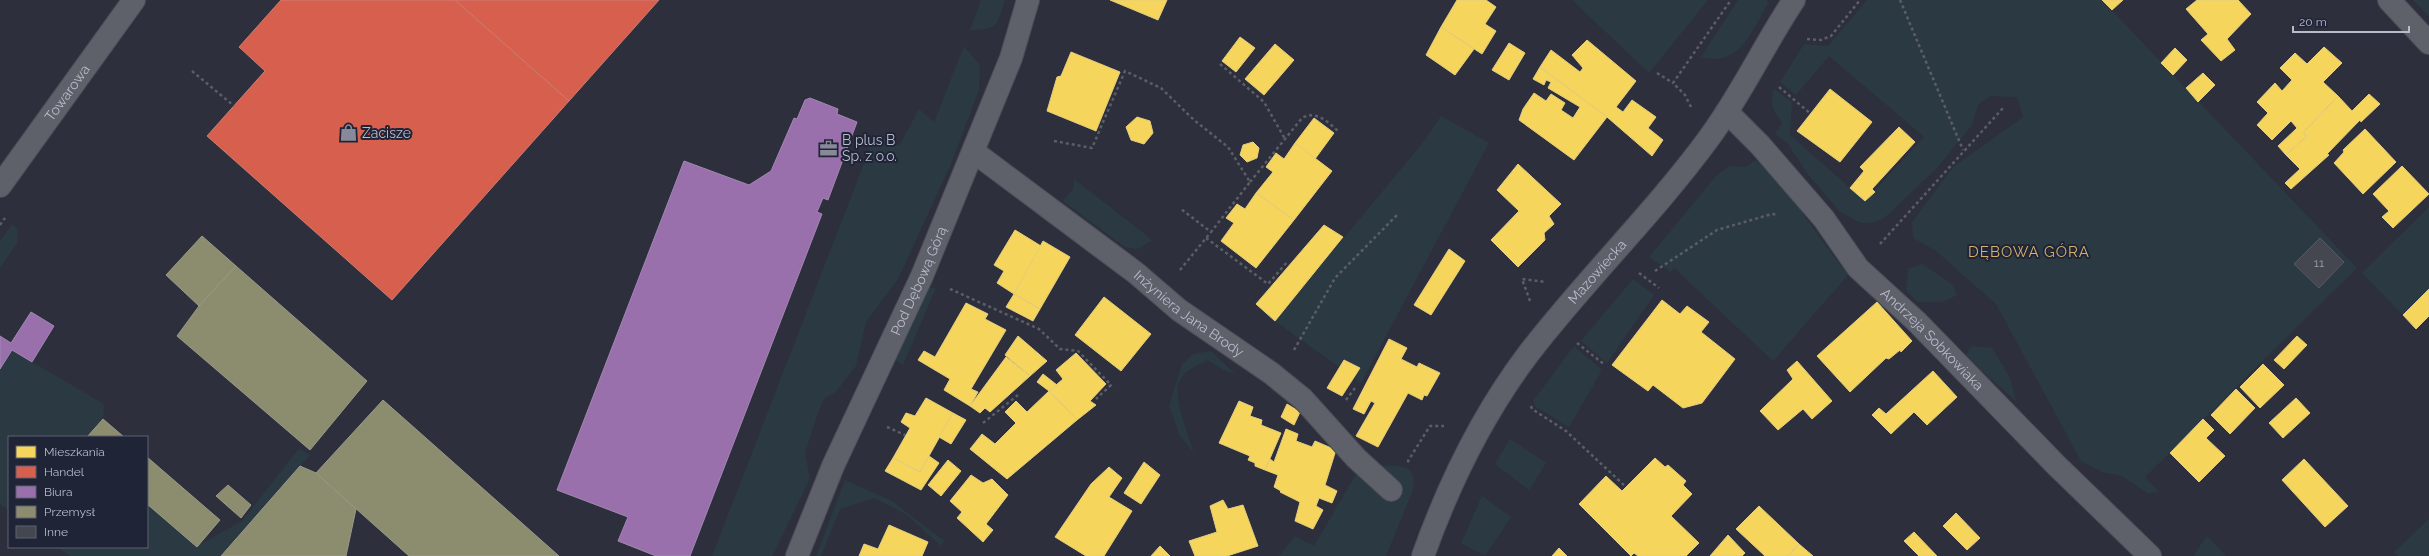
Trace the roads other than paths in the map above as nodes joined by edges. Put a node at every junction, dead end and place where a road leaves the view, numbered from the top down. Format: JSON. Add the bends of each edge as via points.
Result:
{"nodes":[{"id":1,"x":134,"y":0,"type":"edge"},
{"id":2,"x":1028,"y":0,"type":"edge"},
{"id":3,"x":1794,"y":0,"type":"edge"},
{"id":4,"x":2389,"y":0,"type":"edge"},
{"id":5,"x":2429,"y":44,"type":"edge"},
{"id":6,"x":1726,"y":112,"type":"junction"},
{"id":7,"x":974,"y":152,"type":"junction"},
{"id":8,"x":0,"y":186,"type":"edge"},
{"id":9,"x":1391,"y":490,"type":"dead end"},
{"id":10,"x":797,"y":556,"type":"edge"},
{"id":11,"x":1423,"y":556,"type":"edge"},
{"id":12,"x":2150,"y":556,"type":"edge"}],
"edges":[{"from":1,"to":8,"type":"street","name":"Towarowa"},
{"from":2,"to":7,"type":"street","name":"Pod Dębową Górą","via":[[1010,58]]},
{"from":3,"to":6,"type":"street","name":"Mazowiecka"},
{"from":4,"to":5,"type":"street"},
{"from":6,"to":11,"type":"street","name":"Mazowiecka","via":[[1687,166],[1528,355],[1490,410],[1459,465]]},
{"from":6,"to":12,"type":"street","name":"Andrzeja Sobkowiaka","via":[[1760,145],[1824,219],[1858,268],[1917,322]]},
{"from":7,"to":9,"type":"street","name":"Inżyniera Jana Brody","via":[[1129,268],[1179,310],[1256,363],[1303,400],[1356,458]]},
{"from":7,"to":10,"type":"street","name":"Pod Dębową Górą","via":[[922,276],[833,466]]}]}
